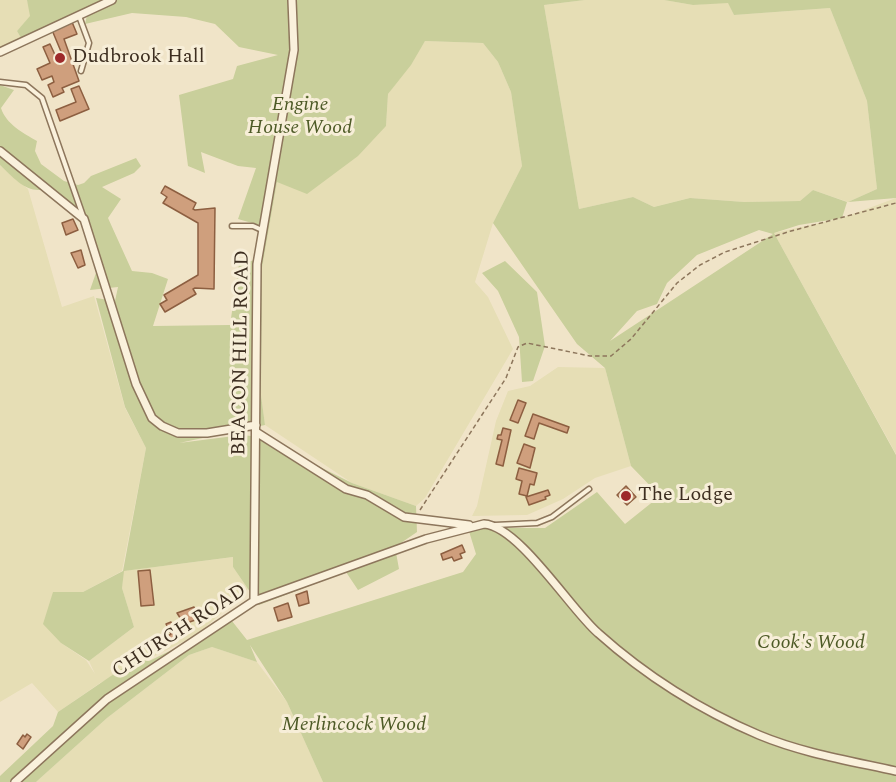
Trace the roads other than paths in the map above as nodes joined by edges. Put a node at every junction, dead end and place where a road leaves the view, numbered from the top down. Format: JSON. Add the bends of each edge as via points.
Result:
{"nodes":[{"id":1,"x":112,"y":0,"type":"edge"},
{"id":2,"x":292,"y":0,"type":"edge"},
{"id":3,"x":78,"y":15,"type":"junction"},
{"id":4,"x":0,"y":52,"type":"edge"},
{"id":5,"x":81,"y":71,"type":"dead end"},
{"id":6,"x":0,"y":82,"type":"edge"},
{"id":7,"x":0,"y":151,"type":"edge"},
{"id":8,"x":84,"y":219,"type":"junction"},
{"id":9,"x":232,"y":226,"type":"dead end"},
{"id":10,"x":263,"y":230,"type":"junction"},
{"id":11,"x":256,"y":428,"type":"junction"},
{"id":12,"x":589,"y":489,"type":"dead end"},
{"id":13,"x":492,"y":525,"type":"junction"},
{"id":14,"x":472,"y":526,"type":"junction"},
{"id":15,"x":254,"y":602,"type":"junction"},
{"id":16,"x":896,"y":771,"type":"edge"},
{"id":17,"x":15,"y":782,"type":"edge"}],
"edges":[{"from":1,"to":3,"type":"street"},
{"from":2,"to":10,"type":"street","name":"BEACON HILL ROAD","via":[[294,50]]},
{"from":3,"to":4,"type":"street"},
{"from":3,"to":5,"type":"lane","via":[[89,44]]},
{"from":6,"to":8,"type":"lane","via":[[26,84],[42,98]]},
{"from":7,"to":8,"type":"street"},
{"from":8,"to":11,"type":"street","via":[[136,384],[152,418],[178,433]]},
{"from":9,"to":10,"type":"lane"},
{"from":10,"to":11,"type":"street","name":"BEACON HILL ROAD","via":[[257,264]]},
{"from":11,"to":14,"type":"street","via":[[346,489],[367,495],[404,517]]},
{"from":11,"to":15,"type":"street","name":"BEACON HILL ROAD"},
{"from":12,"to":13,"type":"lane","via":[[537,523]]},
{"from":13,"to":14,"type":"street","name":"CHURCH ROAD"},
{"from":13,"to":16,"type":"street","via":[[533,558],[596,632],[655,680],[761,736]]},
{"from":14,"to":15,"type":"street","name":"CHURCH ROAD","via":[[426,538]]},
{"from":15,"to":17,"type":"street","name":"CHURCH ROAD","via":[[107,699]]}]}
